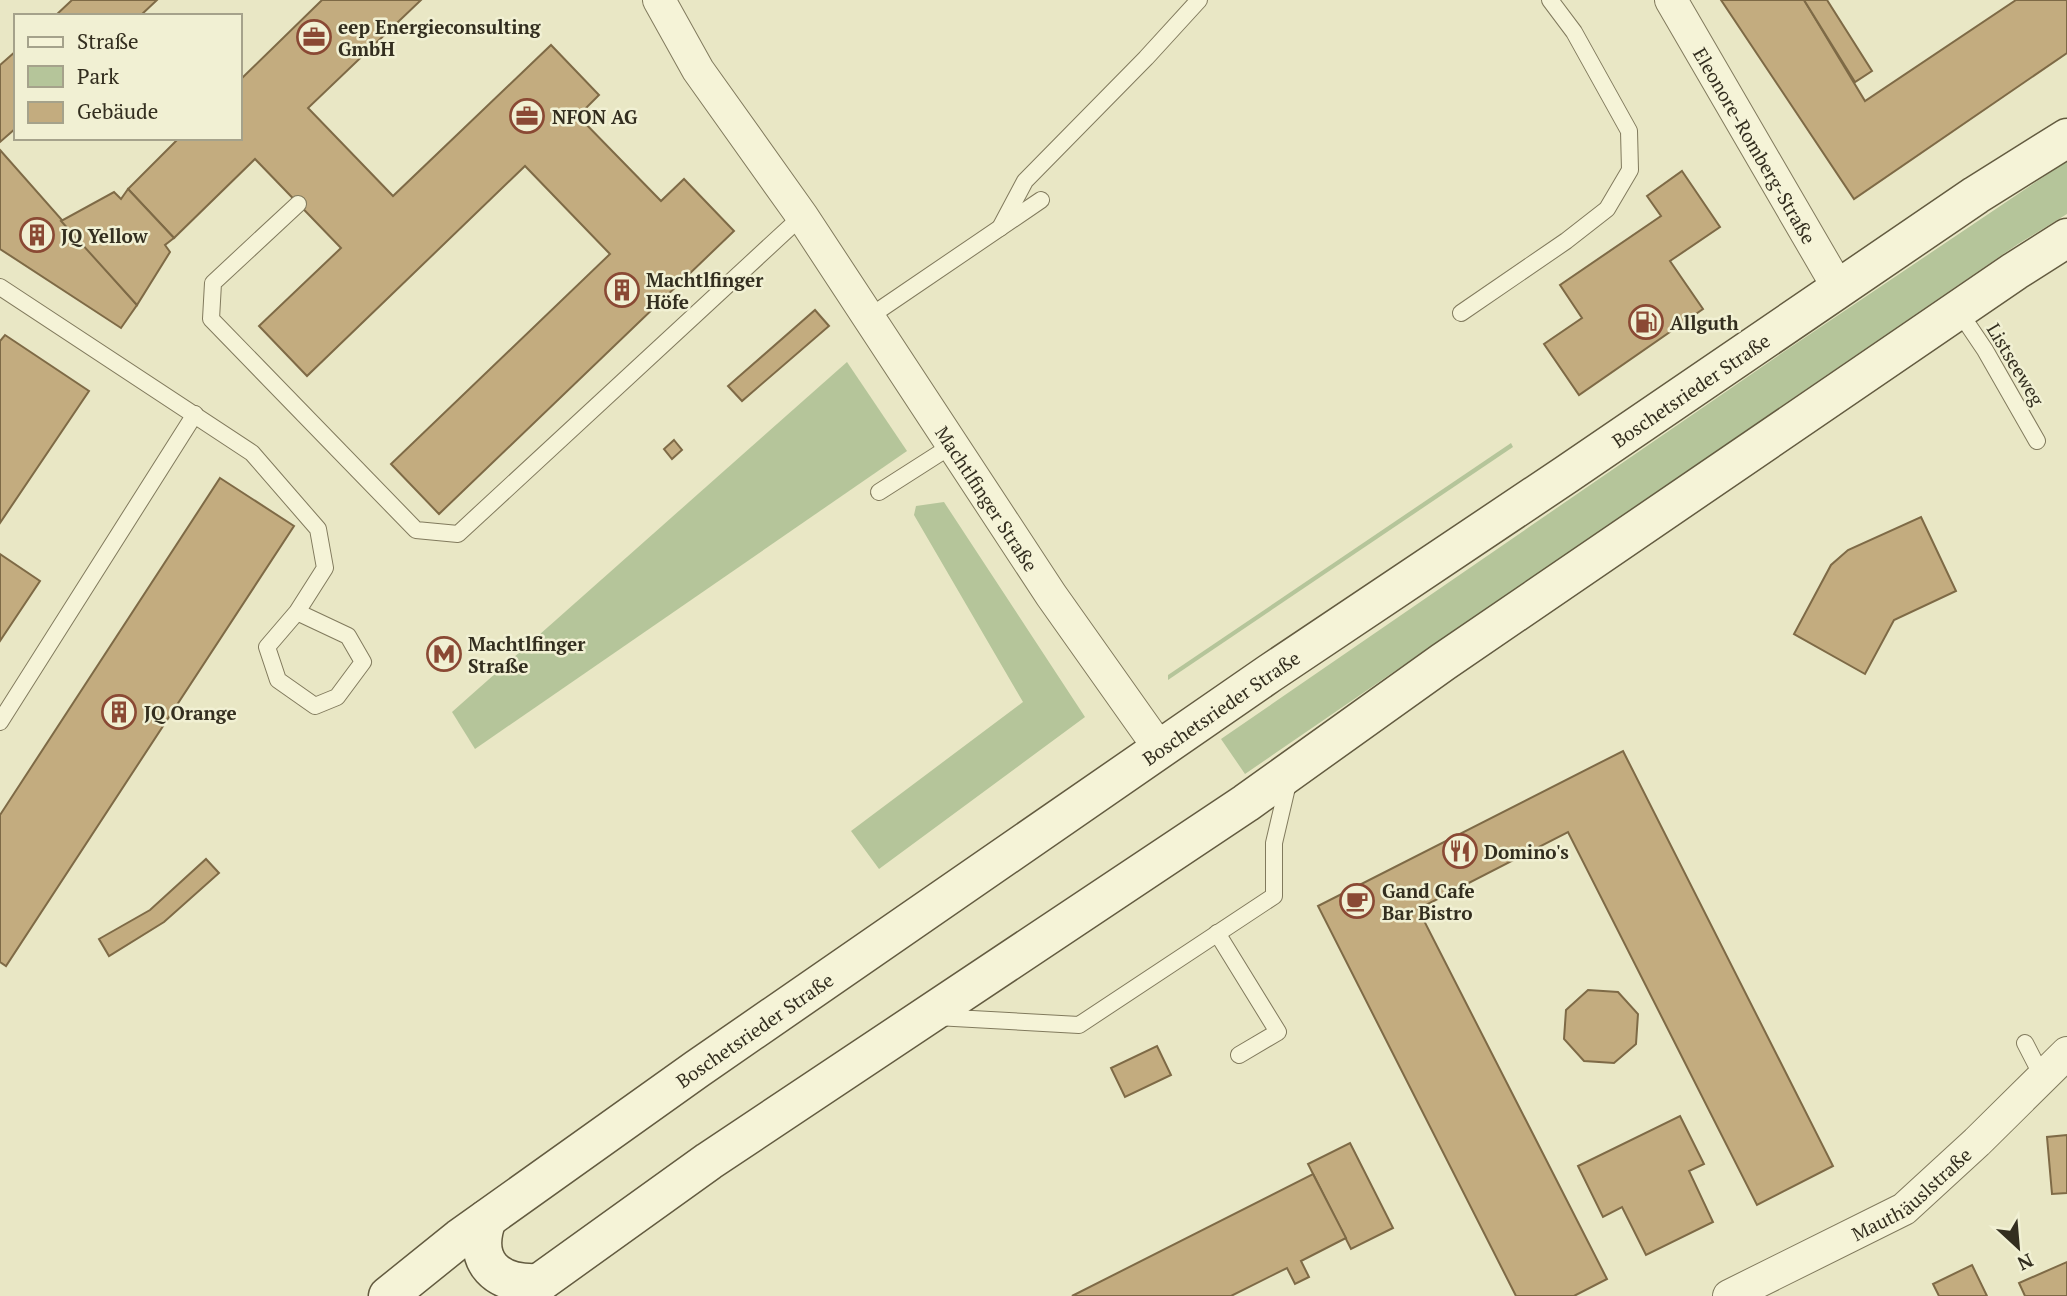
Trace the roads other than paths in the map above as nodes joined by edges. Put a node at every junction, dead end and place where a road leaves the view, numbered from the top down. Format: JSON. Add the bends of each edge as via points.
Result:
{"nodes":[{"id":1,"x":659,"y":0,"type":"edge"},
{"id":2,"x":1199,"y":0,"type":"edge"},
{"id":3,"x":1550,"y":0,"type":"edge"},
{"id":4,"x":1671,"y":0,"type":"edge"},
{"id":5,"x":2067,"y":138,"type":"edge"},
{"id":6,"x":1041,"y":200,"type":"dead end"},
{"id":7,"x":298,"y":204,"type":"dead end"},
{"id":8,"x":802,"y":216,"type":"junction"},
{"id":9,"x":1000,"y":228,"type":"junction"},
{"id":10,"x":2067,"y":237,"type":"edge"},
{"id":11,"x":0,"y":287,"type":"edge"},
{"id":12,"x":1839,"y":289,"type":"junction"},
{"id":13,"x":1958,"y":310,"type":"junction"},
{"id":14,"x":1461,"y":313,"type":"dead end"},
{"id":15,"x":869,"y":317,"type":"junction"},
{"id":16,"x":195,"y":414,"type":"junction"},
{"id":17,"x":2037,"y":441,"type":"dead end"},
{"id":18,"x":951,"y":446,"type":"junction"},
{"id":19,"x":879,"y":492,"type":"dead end"},
{"id":20,"x":297,"y":612,"type":"junction"},
{"id":21,"x":0,"y":722,"type":"edge"},
{"id":22,"x":1160,"y":749,"type":"junction"},
{"id":23,"x":1291,"y":770,"type":"junction"},
{"id":24,"x":1217,"y":933,"type":"junction"},
{"id":25,"x":927,"y":1017,"type":"junction"},
{"id":26,"x":2025,"y":1043,"type":"dead end"},
{"id":27,"x":2067,"y":1053,"type":"edge"},
{"id":28,"x":1239,"y":1055,"type":"dead end"},
{"id":29,"x":2042,"y":1076,"type":"junction"},
{"id":30,"x":487,"y":1219,"type":"junction"},
{"id":31,"x":530,"y":1289,"type":"edge"},
{"id":32,"x":388,"y":1296,"type":"edge"},
{"id":33,"x":1729,"y":1296,"type":"edge"}],
"edges":[{"from":1,"to":8,"type":"street","name":"Machtlfinger Straße","via":[[698,70]]},
{"from":2,"to":9,"type":"lane","via":[[1025,181]]},
{"from":3,"to":14,"type":"lane","via":[[1574,32],[1629,131],[1630,170],[1607,209]]},
{"from":4,"to":12,"type":"street","name":"Eleonore-Romberg-Straße"},
{"from":5,"to":12,"type":"main road","name":"Boschetsrieder Straße"},
{"from":6,"to":9,"type":"lane"},
{"from":7,"to":8,"type":"lane","via":[[213,283],[211,319],[416,530],[458,534]]},
{"from":8,"to":15,"type":"street","name":"Machtlfinger Straße"},
{"from":9,"to":15,"type":"lane"},
{"from":10,"to":13,"type":"main road"},
{"from":11,"to":16,"type":"lane"},
{"from":12,"to":22,"type":"main road","name":"Boschetsrieder Straße"},
{"from":13,"to":17,"type":"lane","name":"Listseeweg"},
{"from":13,"to":23,"type":"main road"},
{"from":15,"to":18,"type":"street","name":"Machtlfinger Straße"},
{"from":16,"to":20,"type":"lane","via":[[251,453],[318,529],[325,568]]},
{"from":16,"to":21,"type":"lane"},
{"from":18,"to":19,"type":"lane"},
{"from":18,"to":22,"type":"street","name":"Machtlfinger Straße"},
{"from":20,"to":20,"type":"lane","via":[[348,636],[363,663],[337,697],[314,706],[278,680],[267,647]]},
{"from":22,"to":30,"type":"main road","name":"Boschetsrieder Straße"},
{"from":23,"to":24,"type":"lane","via":[[1274,843],[1274,896]]},
{"from":23,"to":25,"type":"main road"},
{"from":24,"to":25,"type":"lane","via":[[1079,1025]]},
{"from":24,"to":28,"type":"lane","via":[[1278,1032]]},
{"from":25,"to":31,"type":"main road","via":[[709,1161]]},
{"from":26,"to":29,"type":"lane"},
{"from":27,"to":29,"type":"street","name":"Mauthäuslstraße"},
{"from":29,"to":33,"type":"street","name":"Mauthäuslstraße","via":[[1904,1209]]},
{"from":30,"to":31,"type":"main road","via":[[482,1243],[485,1256],[497,1275]]},
{"from":30,"to":32,"type":"main road","name":"Boschetsrieder Straße"}]}
